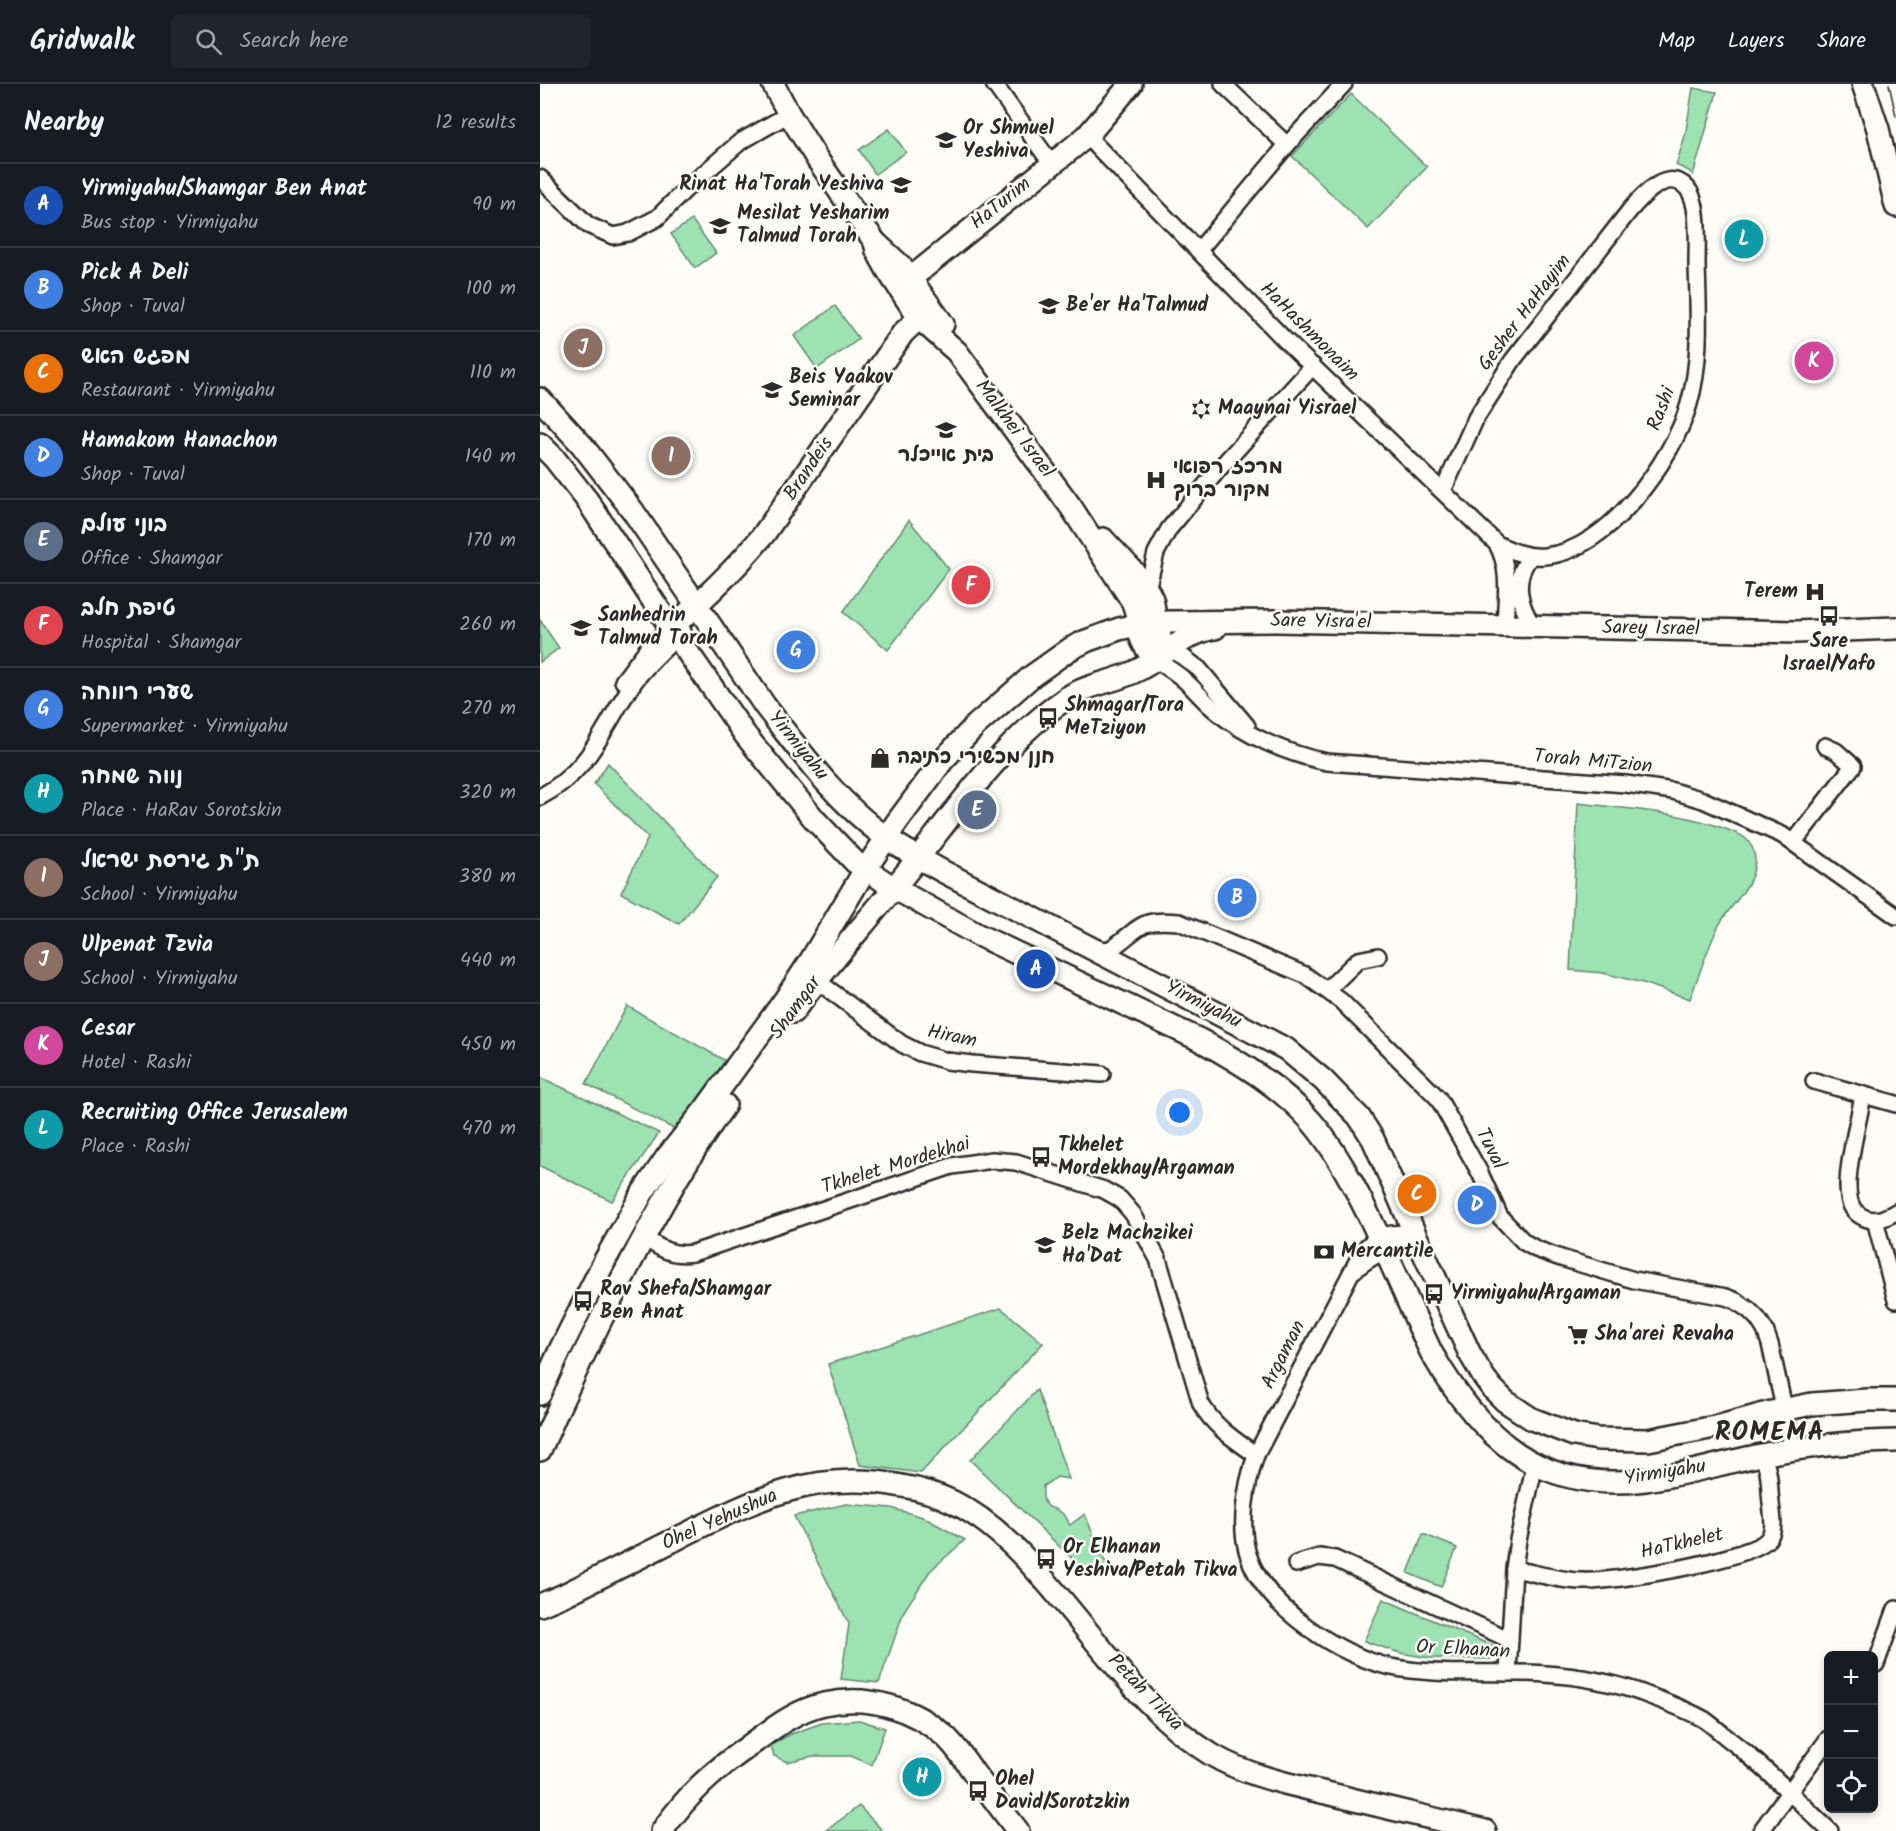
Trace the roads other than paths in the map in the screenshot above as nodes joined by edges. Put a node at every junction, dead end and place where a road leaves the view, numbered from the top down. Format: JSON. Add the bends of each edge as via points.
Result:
{"nodes":[{"id":1,"x":773,"y":84,"type":"edge"},
{"id":2,"x":994,"y":84,"type":"edge"},
{"id":3,"x":1131,"y":84,"type":"edge"},
{"id":4,"x":1223,"y":84,"type":"edge"},
{"id":5,"x":1344,"y":84,"type":"edge"},
{"id":6,"x":1863,"y":84,"type":"edge"},
{"id":7,"x":789,"y":114,"type":"junction"},
{"id":8,"x":1087,"y":136,"type":"junction"},
{"id":9,"x":1287,"y":145,"type":"junction"},
{"id":10,"x":1051,"y":163,"type":"junction"},
{"id":11,"x":540,"y":178,"type":"edge"},
{"id":12,"x":1667,"y":181,"type":"joint"},
{"id":13,"x":1896,"y":206,"type":"edge"},
{"id":14,"x":875,"y":242,"type":"junction"},
{"id":15,"x":1199,"y":250,"type":"junction"},
{"id":16,"x":888,"y":271,"type":"junction"},
{"id":17,"x":911,"y":278,"type":"junction"},
{"id":18,"x":919,"y":318,"type":"junction"},
{"id":19,"x":941,"y":320,"type":"junction"},
{"id":20,"x":957,"y":352,"type":"junction"},
{"id":21,"x":1312,"y":366,"type":"junction"},
{"id":22,"x":540,"y":399,"type":"edge"},
{"id":23,"x":540,"y":444,"type":"edge"},
{"id":24,"x":1443,"y":491,"type":"junction"},
{"id":25,"x":1071,"y":507,"type":"junction"},
{"id":26,"x":1497,"y":543,"type":"junction"},
{"id":27,"x":1531,"y":556,"type":"junction"},
{"id":28,"x":1147,"y":590,"type":"junction"},
{"id":29,"x":696,"y":606,"type":"junction"},
{"id":30,"x":1268,"y":621,"type":"junction"},
{"id":31,"x":1196,"y":622,"type":"junction"},
{"id":32,"x":1146,"y":624,"type":"junction"},
{"id":33,"x":1505,"y":626,"type":"junction"},
{"id":34,"x":1533,"y":626,"type":"junction"},
{"id":35,"x":1896,"y":628,"type":"edge"},
{"id":36,"x":674,"y":632,"type":"junction"},
{"id":37,"x":1797,"y":632,"type":"junction"},
{"id":38,"x":1896,"y":643,"type":"edge"},
{"id":39,"x":1163,"y":653,"type":"junction"},
{"id":40,"x":1825,"y":746,"type":"dead end"},
{"id":41,"x":920,"y":790,"type":"junction"},
{"id":42,"x":540,"y":796,"type":"edge"},
{"id":43,"x":864,"y":819,"type":"junction"},
{"id":44,"x":886,"y":838,"type":"junction"},
{"id":45,"x":1794,"y":842,"type":"junction"},
{"id":46,"x":918,"y":858,"type":"junction"},
{"id":47,"x":865,"y":870,"type":"junction"},
{"id":48,"x":894,"y":888,"type":"junction"},
{"id":49,"x":1896,"y":916,"type":"edge"},
{"id":50,"x":1124,"y":939,"type":"junction"},
{"id":51,"x":1090,"y":946,"type":"junction"},
{"id":52,"x":1378,"y":956,"type":"dead end"},
{"id":53,"x":1134,"y":970,"type":"junction"},
{"id":54,"x":816,"y":980,"type":"junction"},
{"id":55,"x":1327,"y":990,"type":"junction"},
{"id":56,"x":1102,"y":1074,"type":"dead end"},
{"id":57,"x":1814,"y":1081,"type":"dead end"},
{"id":58,"x":1863,"y":1095,"type":"junction"},
{"id":59,"x":1896,"y":1104,"type":"edge"},
{"id":60,"x":1896,"y":1212,"type":"edge"},
{"id":61,"x":1875,"y":1220,"type":"junction"},
{"id":62,"x":1415,"y":1234,"type":"junction"},
{"id":63,"x":644,"y":1237,"type":"junction"},
{"id":64,"x":616,"y":1240,"type":"junction"},
{"id":65,"x":1382,"y":1244,"type":"junction"},
{"id":66,"x":1896,"y":1300,"type":"edge"},
{"id":67,"x":540,"y":1394,"type":"edge"},
{"id":68,"x":1896,"y":1400,"type":"edge"},
{"id":69,"x":1785,"y":1409,"type":"junction"},
{"id":70,"x":1896,"y":1441,"type":"edge"},
{"id":71,"x":1793,"y":1449,"type":"junction"},
{"id":72,"x":540,"y":1450,"type":"edge"},
{"id":73,"x":1256,"y":1455,"type":"junction"},
{"id":74,"x":1535,"y":1464,"type":"junction"},
{"id":75,"x":1764,"y":1464,"type":"junction"},
{"id":76,"x":925,"y":1490,"type":"joint"},
{"id":77,"x":1296,"y":1564,"type":"dead end"},
{"id":78,"x":1514,"y":1569,"type":"junction"},
{"id":79,"x":592,"y":1581,"type":"junction"},
{"id":80,"x":540,"y":1591,"type":"edge"},
{"id":81,"x":540,"y":1605,"type":"edge"},
{"id":82,"x":1895,"y":1613,"type":"edge"},
{"id":83,"x":1510,"y":1640,"type":"junction"},
{"id":84,"x":1878,"y":1659,"type":"edge"},
{"id":85,"x":1508,"y":1673,"type":"junction"},
{"id":86,"x":1824,"y":1744,"type":"edge"},
{"id":87,"x":1789,"y":1791,"type":"junction"},
{"id":88,"x":662,"y":1831,"type":"edge"},
{"id":89,"x":1018,"y":1831,"type":"edge"},
{"id":90,"x":1485,"y":1831,"type":"edge"},
{"id":91,"x":1761,"y":1831,"type":"edge"},
{"id":92,"x":1830,"y":1831,"type":"edge"}],
"edges":[{"from":1,"to":7,"type":"street","name":"Malkhei Israel"},
{"from":2,"to":10,"type":"street"},
{"from":3,"to":8,"type":"street","name":"HaTurim"},
{"from":4,"to":9,"type":"street"},
{"from":5,"to":9,"type":"street"},
{"from":6,"to":13,"type":"street"},
{"from":7,"to":11,"type":"street","via":[[740,142],[657,218],[628,233],[613,236],[588,225]]},
{"from":7,"to":14,"type":"street","name":"Malkhei Israel"},
{"from":8,"to":10,"type":"street","name":"HaTurim"},
{"from":8,"to":15,"type":"street","name":"HaHashmonaim"},
{"from":9,"to":15,"type":"street"},
{"from":10,"to":17,"type":"street","name":"HaTurim"},
{"from":12,"to":24,"type":"street","name":"Gesher HaHayim","via":[[1645,193],[1630,210],[1513,360],[1476,418]]},
{"from":12,"to":27,"type":"street","name":"Rashi","via":[[1687,188],[1697,226],[1698,333],[1694,383],[1686,413],[1653,474],[1615,520],[1577,547]]},
{"from":14,"to":16,"type":"street","name":"Malkhei Israel"},
{"from":14,"to":17,"type":"street","name":"Malkhei Israel"},
{"from":15,"to":21,"type":"street","name":"HaHashmonaim"},
{"from":16,"to":17,"type":"street","via":[[899,279]]},
{"from":16,"to":18,"type":"street","name":"Malkhei Israel"},
{"from":17,"to":19,"type":"street","name":"Malkhei Israel"},
{"from":18,"to":19,"type":"street","via":[[931,315]]},
{"from":18,"to":20,"type":"street","name":"Malkhei Israel"},
{"from":18,"to":29,"type":"street","name":"Brandeis","via":[[892,346],[764,534]]},
{"from":19,"to":20,"type":"street","name":"Malkhei Israel"},
{"from":20,"to":25,"type":"street","name":"Malkhei Israel"},
{"from":21,"to":24,"type":"street","name":"HaHashmonaim"},
{"from":21,"to":28,"type":"street","via":[[1169,529],[1156,553]]},
{"from":22,"to":29,"type":"street","name":"Yirmiyahu","via":[[617,489]]},
{"from":23,"to":36,"type":"street","name":"Yirmiyahu","via":[[587,500]]},
{"from":24,"to":26,"type":"street","name":"HaHashmonaim"},
{"from":25,"to":28,"type":"street","name":"Malkhei Israel"},
{"from":25,"to":32,"type":"street","name":"Malkhei Israel"},
{"from":26,"to":27,"type":"street","name":"Rashi"},
{"from":26,"to":33,"type":"street","name":"HaHashmonaim","via":[[1506,571]]},
{"from":27,"to":34,"type":"street","via":[[1523,568],[1519,588]]},
{"from":28,"to":31,"type":"street","via":[[1168,609]]},
{"from":28,"to":32,"type":"street","name":"Malkhei Israel","via":[[1152,601]]},
{"from":29,"to":36,"type":"street","name":"Brandeis"},
{"from":29,"to":43,"type":"street","name":"Yirmiyahu","via":[[787,734]]},
{"from":30,"to":31,"type":"street","name":"Sare Yisra'el"},
{"from":30,"to":33,"type":"street","name":"Sare Yisra'el"},
{"from":30,"to":39,"type":"street","via":[[1191,634]]},
{"from":31,"to":32,"type":"street","name":"Sare Yisra'el"},
{"from":32,"to":39,"type":"street","name":"Malkhei Israel","via":[[1145,647]]},
{"from":32,"to":41,"type":"street","name":"Shamgar","via":[[1086,641],[1032,676],[975,726]]},
{"from":33,"to":34,"type":"street","name":"Sarey Israel"},
{"from":34,"to":37,"type":"street","name":"Sarey Israel"},
{"from":35,"to":37,"type":"street","name":"Sarey Israel"},
{"from":36,"to":42,"type":"street","via":[[648,648],[625,677],[583,747]]},
{"from":36,"to":47,"type":"street","name":"Yirmiyahu","via":[[778,776]]},
{"from":37,"to":38,"type":"street","name":"Sarey Israel"},
{"from":39,"to":45,"type":"street","name":"Torah MiTzion","via":[[1217,712],[1298,755],[1327,762],[1673,790]]},
{"from":39,"to":46,"type":"street","name":"Shamgar","via":[[1132,673],[1080,690],[1045,714],[989,768]]},
{"from":40,"to":45,"type":"street","via":[[1853,765]]},
{"from":41,"to":43,"type":"street","via":[[893,812]]},
{"from":41,"to":44,"type":"street","name":"Shamgar"},
{"from":43,"to":44,"type":"street","name":"Yirmiyahu"},
{"from":44,"to":46,"type":"street","name":"Yirmiyahu"},
{"from":44,"to":47,"type":"street","name":"Shamgar"},
{"from":45,"to":49,"type":"street","name":"Torah MiTzion"},
{"from":46,"to":48,"type":"street","name":"Shamgar"},
{"from":46,"to":51,"type":"street","name":"Yirmiyahu"},
{"from":47,"to":48,"type":"street","name":"Yirmiyahu"},
{"from":47,"to":64,"type":"street","name":"Shamgar","via":[[784,1001],[656,1171]]},
{"from":48,"to":54,"type":"street","name":"Shamgar"},
{"from":48,"to":65,"type":"street","name":"Yirmiyahu","via":[[978,935],[1200,1040],[1253,1072],[1289,1100],[1328,1142]]},
{"from":50,"to":51,"type":"street","name":"Tuval","via":[[1106,950]]},
{"from":50,"to":53,"type":"street","via":[[1120,952]]},
{"from":50,"to":55,"type":"street","name":"Tuval","via":[[1143,924],[1160,920],[1179,922],[1305,975]]},
{"from":51,"to":53,"type":"street","name":"Yirmiyahu"},
{"from":52,"to":55,"type":"street","via":[[1358,960]]},
{"from":53,"to":62,"type":"street","name":"Yirmiyahu","via":[[1286,1049],[1323,1080],[1359,1117],[1373,1139]]},
{"from":54,"to":56,"type":"street","name":"Hiram","via":[[920,1053],[964,1063]]},
{"from":54,"to":63,"type":"street","name":"Shamgar","via":[[711,1124]]},
{"from":55,"to":69,"type":"street","name":"Tuval","via":[[1438,1098],[1500,1217],[1513,1232],[1536,1248],[1634,1280],[1736,1301],[1765,1330]]},
{"from":57,"to":58,"type":"street"},
{"from":58,"to":59,"type":"street"},
{"from":58,"to":61,"type":"street","via":[[1848,1196],[1857,1214]]},
{"from":60,"to":61,"type":"street"},
{"from":61,"to":66,"type":"street"},
{"from":62,"to":65,"type":"street","via":[[1395,1232]]},
{"from":62,"to":69,"type":"street","name":"Yirmiyahu","via":[[1483,1376],[1505,1401],[1532,1419],[1574,1435],[1637,1440],[1665,1438]]},
{"from":63,"to":64,"type":"street"},
{"from":63,"to":72,"type":"street","name":"Shamgar","via":[[571,1379]]},
{"from":63,"to":73,"type":"street","name":"Tkhelet Mordekhai","via":[[670,1253],[681,1255],[708,1249],[972,1162],[1016,1162],[1104,1190],[1120,1199],[1133,1214],[1158,1259],[1201,1404],[1209,1418]]},
{"from":64,"to":67,"type":"street","name":"Shamgar"},
{"from":65,"to":73,"type":"street","name":"Argaman","via":[[1366,1247],[1355,1263]]},
{"from":65,"to":74,"type":"street","name":"Yirmiyahu","via":[[1431,1352],[1454,1389],[1494,1437]]},
{"from":68,"to":69,"type":"street","name":"Yirmiyahu","via":[[1832,1401]]},
{"from":69,"to":71,"type":"street","name":"Tuval"},
{"from":70,"to":71,"type":"street","name":"Yirmiyahu"},
{"from":71,"to":75,"type":"street","name":"Yirmiyahu"},
{"from":73,"to":85,"type":"street","name":"Or Elhanan","via":[[1244,1514],[1248,1556],[1256,1573],[1287,1610],[1337,1646],[1365,1659],[1433,1672]]},
{"from":74,"to":75,"type":"street","name":"Yirmiyahu","via":[[1575,1477],[1620,1481]]},
{"from":74,"to":78,"type":"street"},
{"from":75,"to":78,"type":"street","name":"HaTkhelet","via":[[1773,1519],[1771,1533],[1762,1545],[1667,1571],[1606,1581],[1581,1581]]},
{"from":76,"to":79,"type":"street","name":"Ohel Yehushua","via":[[849,1480],[801,1486],[735,1509]]},
{"from":76,"to":90,"type":"street","name":"Petah Tikva","via":[[954,1502],[993,1529],[1032,1565],[1163,1718],[1213,1755],[1288,1784]]},
{"from":77,"to":83,"type":"street","via":[[1319,1557],[1335,1559]]},
{"from":78,"to":83,"type":"street"},
{"from":79,"to":80,"type":"street","name":"Ohel Yehushua"},
{"from":79,"to":81,"type":"street","name":"Ohel Yehushua"},
{"from":82,"to":84,"type":"street"},
{"from":83,"to":85,"type":"street"},
{"from":85,"to":87,"type":"street","name":"Or Elhanan","via":[[1605,1681],[1679,1708],[1704,1720]]},
{"from":86,"to":87,"type":"street"},
{"from":87,"to":91,"type":"street"},
{"from":87,"to":92,"type":"street","name":"Or Elhanan"},
{"from":88,"to":89,"type":"street","via":[[710,1775],[774,1727],[823,1704],[851,1700],[879,1702],[929,1724],[959,1752]]}]}
